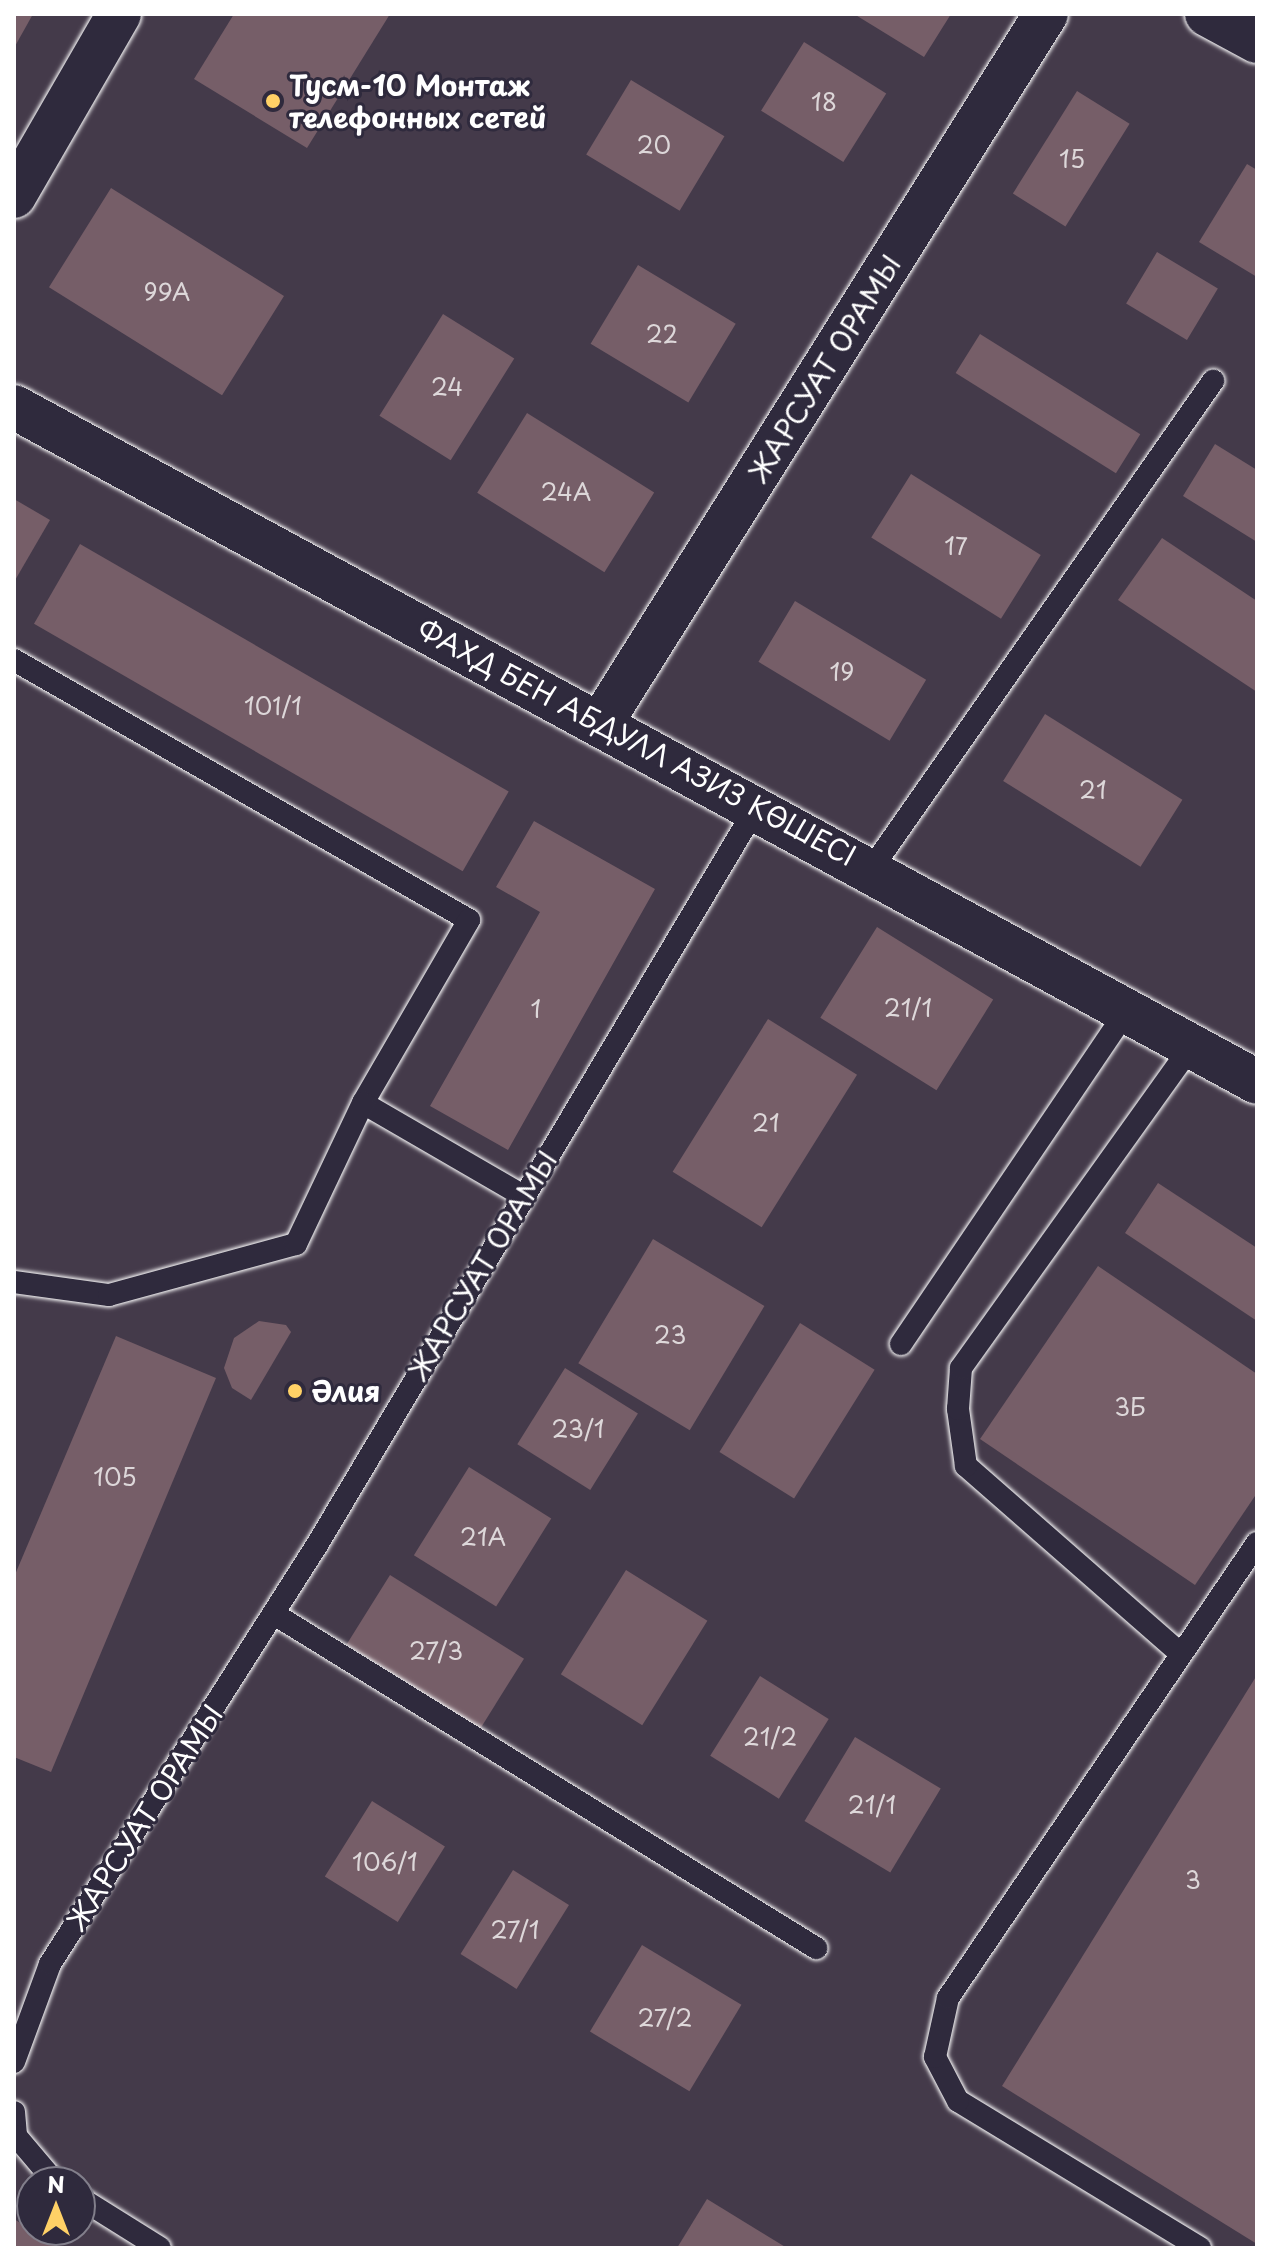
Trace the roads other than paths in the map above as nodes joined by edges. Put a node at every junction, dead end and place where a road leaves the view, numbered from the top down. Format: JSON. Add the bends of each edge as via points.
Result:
{"nodes":[{"id":1,"x":119,"y":14,"type":"edge"},
{"id":2,"x":1046,"y":14,"type":"edge"},
{"id":3,"x":1207,"y":14,"type":"edge"},
{"id":4,"x":1257,"y":41,"type":"edge"},
{"id":5,"x":14,"y":196,"type":"edge"},
{"id":6,"x":1213,"y":381,"type":"dead end"},
{"id":7,"x":14,"y":407,"type":"edge"},
{"id":8,"x":14,"y":660,"type":"edge"},
{"id":9,"x":601,"y":723,"type":"junction"},
{"id":10,"x":757,"y":806,"type":"junction"},
{"id":11,"x":872,"y":868,"type":"junction"},
{"id":12,"x":1129,"y":1007,"type":"junction"},
{"id":13,"x":1193,"y":1044,"type":"junction"},
{"id":14,"x":1257,"y":1082,"type":"edge"},
{"id":15,"x":363,"y":1103,"type":"junction"},
{"id":16,"x":522,"y":1195,"type":"junction"},
{"id":17,"x":14,"y":1282,"type":"edge"},
{"id":18,"x":901,"y":1344,"type":"dead end"},
{"id":19,"x":1257,"y":1543,"type":"edge"},
{"id":20,"x":274,"y":1614,"type":"junction"},
{"id":21,"x":1181,"y":1654,"type":"junction"},
{"id":22,"x":816,"y":1948,"type":"dead end"},
{"id":23,"x":14,"y":2062,"type":"edge"},
{"id":24,"x":14,"y":2112,"type":"edge"},
{"id":25,"x":36,"y":2166,"type":"edge"},
{"id":26,"x":96,"y":2208,"type":"edge"},
{"id":27,"x":160,"y":2248,"type":"edge"},
{"id":28,"x":1200,"y":2248,"type":"edge"}],
"edges":[{"from":1,"to":5,"type":"street"},
{"from":2,"to":9,"type":"street","name":"ЖАРСУАТ ОРАМЫ"},
{"from":3,"to":4,"type":"street"},
{"from":6,"to":11,"type":"lane"},
{"from":7,"to":9,"type":"street","name":"ФАХД БЕН АБДУЛЛ АЗИЗ КӨШЕСІ"},
{"from":8,"to":15,"type":"lane","via":[[469,920]]},
{"from":9,"to":10,"type":"street","name":"ФАХД БЕН АБДУЛЛ АЗИЗ КӨШЕСІ"},
{"from":10,"to":11,"type":"street","name":"ФАХД БЕН АБДУЛЛ АЗИЗ КӨШЕСІ"},
{"from":10,"to":16,"type":"lane","name":"ЖАРСУАТ ОРАМЫ"},
{"from":11,"to":12,"type":"street","name":"ФАХД БЕН АБДУЛЛ АЗИЗ КӨШЕСІ"},
{"from":12,"to":13,"type":"street","name":"ФАХД БЕН АБДУЛЛ АЗИЗ КӨШЕСІ"},
{"from":12,"to":18,"type":"lane"},
{"from":13,"to":14,"type":"street","name":"ФАХД БЕН АБДУЛЛ АЗИЗ КӨШЕСІ"},
{"from":13,"to":21,"type":"lane","via":[[961,1368],[958,1409],[966,1466]]},
{"from":15,"to":16,"type":"lane"},
{"from":15,"to":17,"type":"lane","via":[[296,1244],[109,1295]]},
{"from":16,"to":20,"type":"lane","name":"ЖАРСУАТ ОРАМЫ"},
{"from":19,"to":21,"type":"lane"},
{"from":20,"to":22,"type":"lane"},
{"from":20,"to":23,"type":"lane","name":"ЖАРСУАТ ОРАМЫ","via":[[50,1964]]},
{"from":21,"to":28,"type":"lane","via":[[948,1998],[935,2057],[958,2101]]},
{"from":24,"to":25,"type":"lane","via":[[16,2136]]},
{"from":26,"to":27,"type":"lane"}]}
